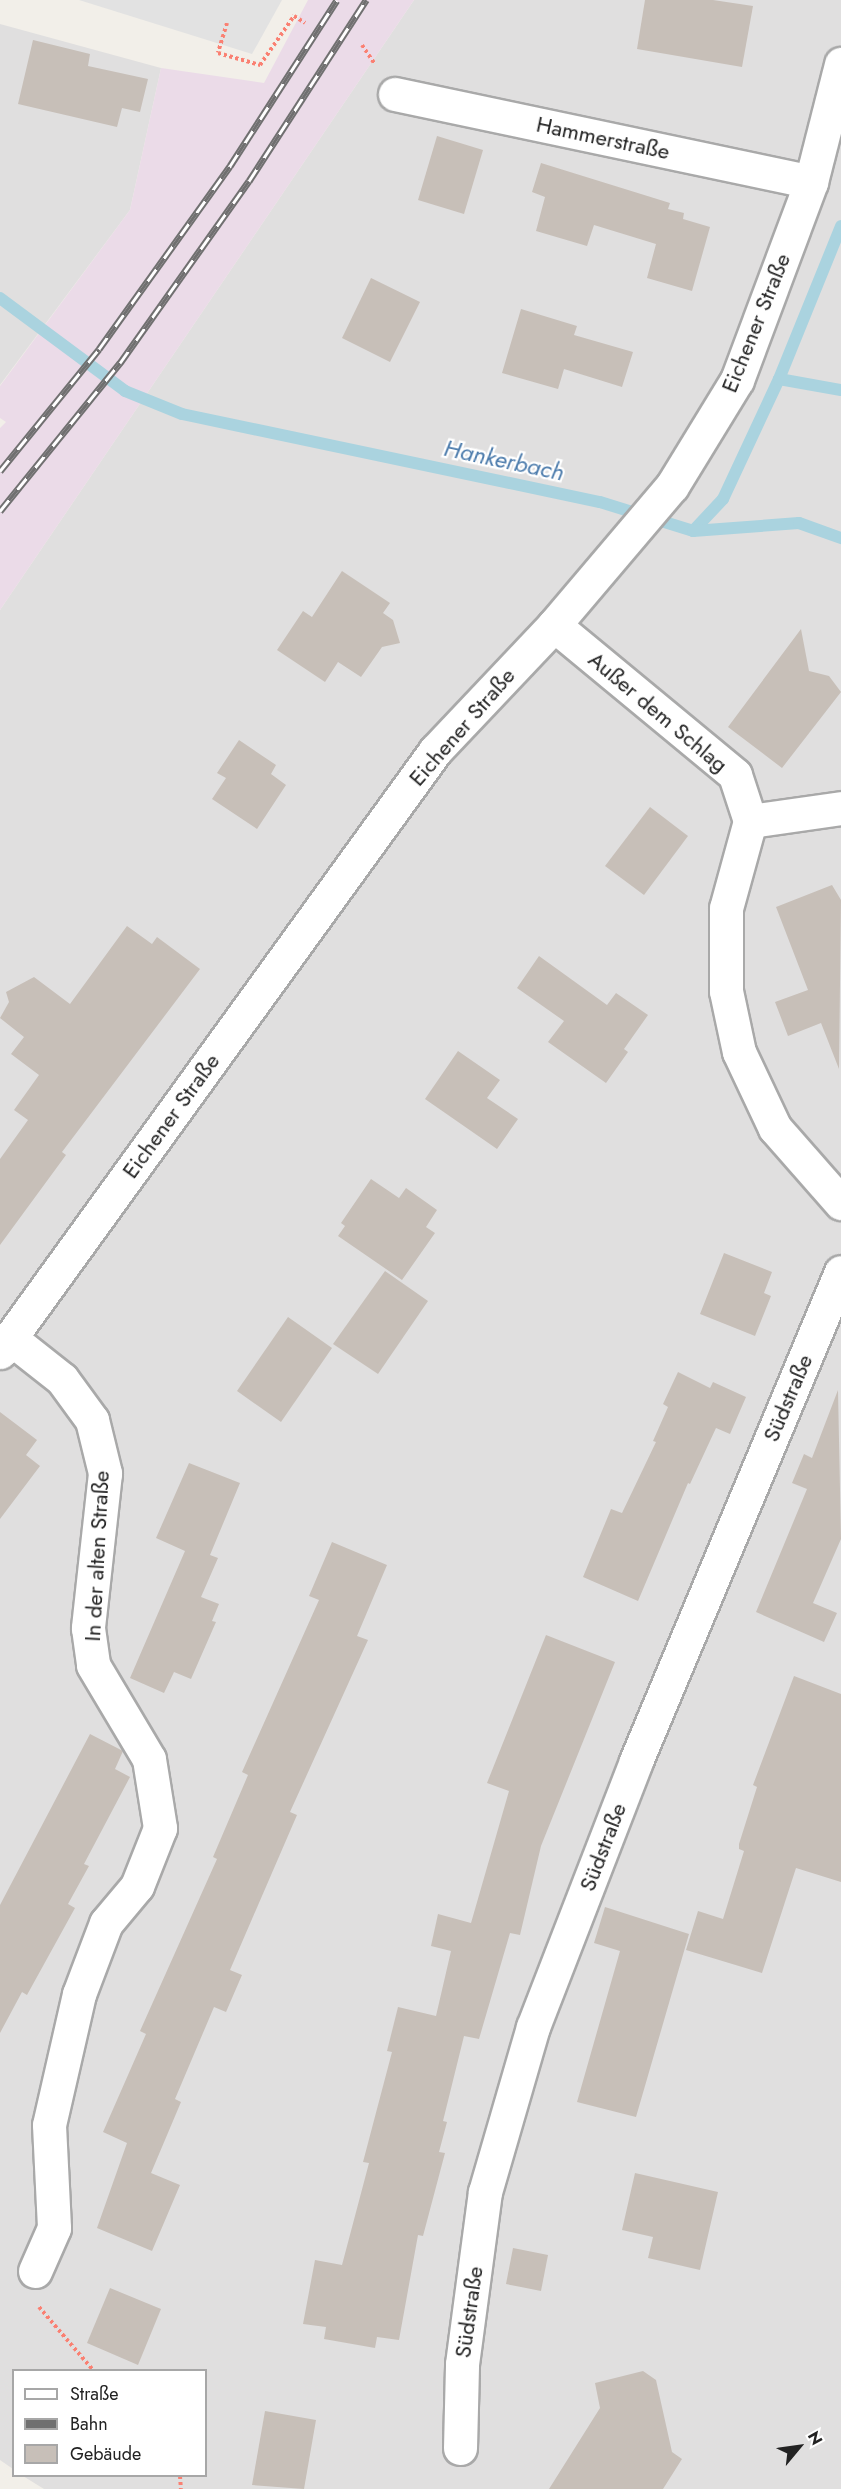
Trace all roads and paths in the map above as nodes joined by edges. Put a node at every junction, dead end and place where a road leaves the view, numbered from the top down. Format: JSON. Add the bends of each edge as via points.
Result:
{"nodes":[{"id":1,"x":227,"y":23,"type":"dead end"},
{"id":2,"x":305,"y":23,"type":"dead end"},
{"id":3,"x":841,"y":64,"type":"edge"},
{"id":4,"x":395,"y":94,"type":"dead end"},
{"id":5,"x":812,"y":182,"type":"junction"},
{"id":6,"x":554,"y":625,"type":"junction"},
{"id":7,"x":841,"y":808,"type":"edge"},
{"id":8,"x":750,"y":821,"type":"junction"},
{"id":9,"x":841,"y":1203,"type":"edge"},
{"id":10,"x":841,"y":1272,"type":"edge"},
{"id":11,"x":5,"y":1345,"type":"edge"},
{"id":12,"x":35,"y":2271,"type":"joint"},
{"id":13,"x":92,"y":2369,"type":"edge"},
{"id":14,"x":460,"y":2448,"type":"dead end"}],
"edges":[{"from":1,"to":2,"type":"path","via":[[218,52],[260,65],[294,16]]},
{"from":3,"to":5,"type":"street","name":"Eichener Straße"},
{"from":4,"to":5,"type":"street","name":"Hammerstraße"},
{"from":5,"to":6,"type":"street","name":"Eichener Straße","via":[[737,380],[672,486]]},
{"from":6,"to":8,"type":"street","name":"Außer dem Schlag","via":[[735,775]]},
{"from":6,"to":11,"type":"street","name":"Eichener Straße","via":[[435,751]]},
{"from":7,"to":8,"type":"street"},
{"from":8,"to":9,"type":"street","via":[[726,908],[726,991],[739,1052],[775,1128]]},
{"from":10,"to":14,"type":"street","name":"Südstraße","via":[[636,1761],[533,2027],[485,2193],[462,2364]]},
{"from":11,"to":12,"type":"street","name":"In der alten Straße","via":[[62,1379],[92,1420],[105,1473],[88,1628],[93,1665],[149,1759],[160,1827],[137,1886],[106,1923],[79,1994],[49,2125],[54,2228]]},
{"from":12,"to":13,"type":"path","via":[[39,2309]]}]}
